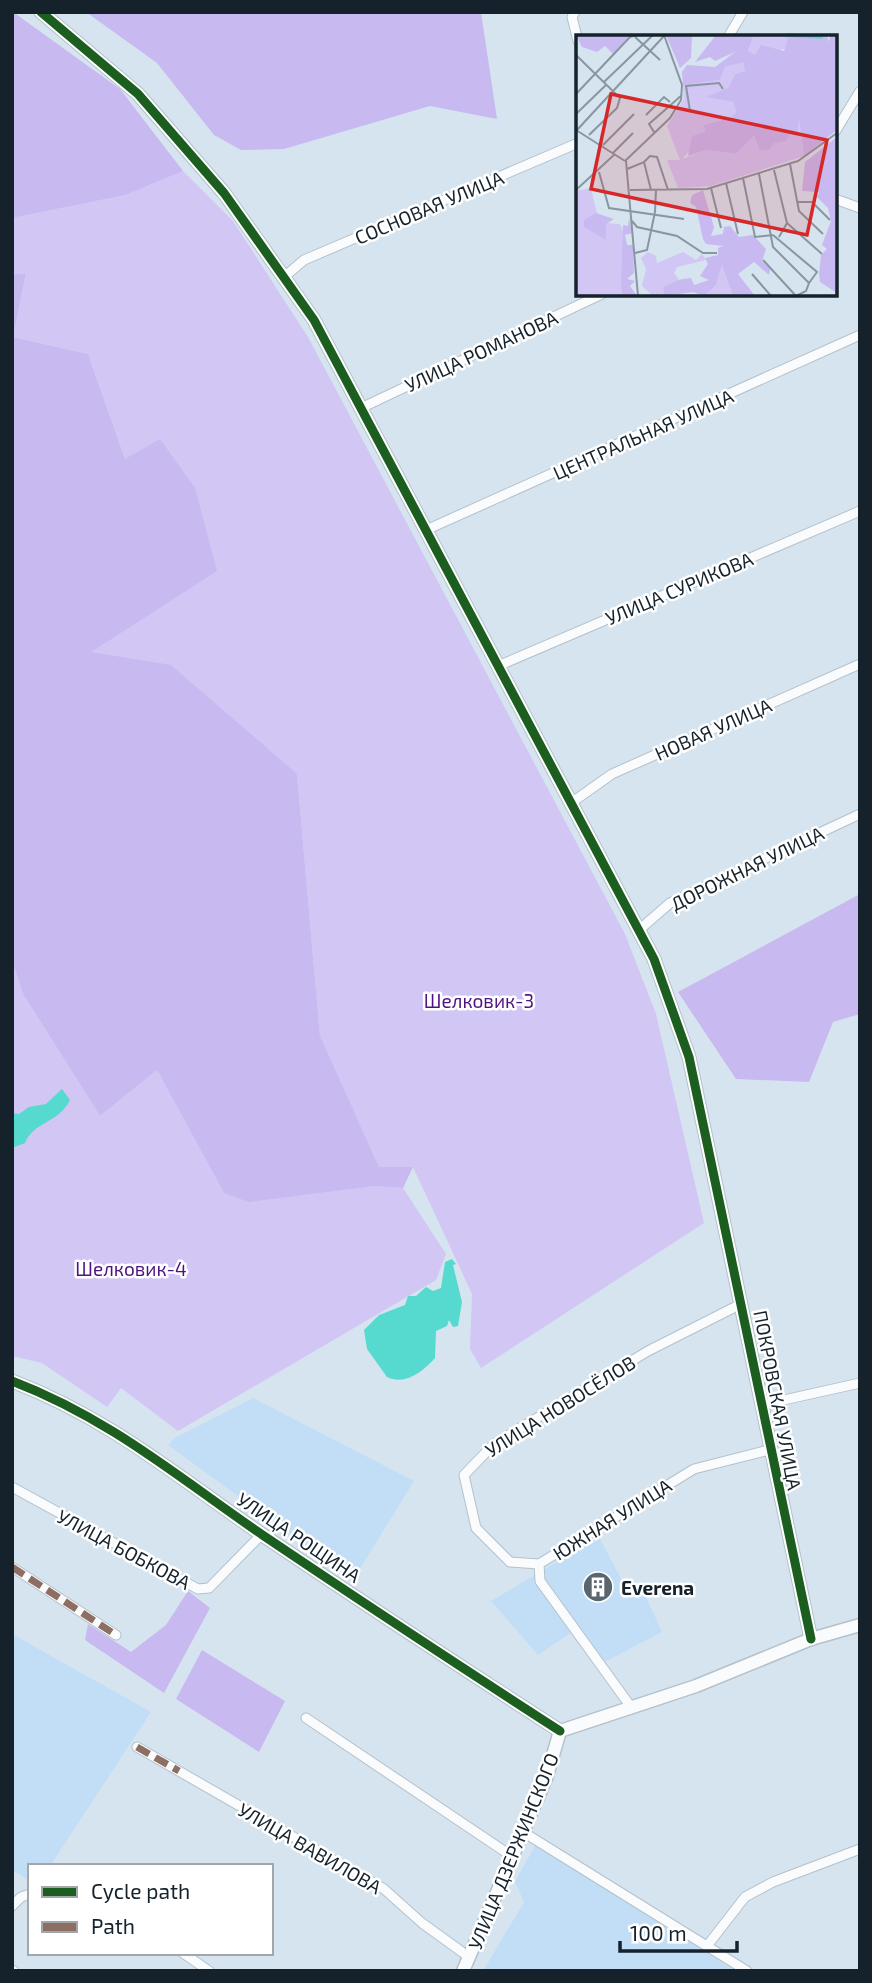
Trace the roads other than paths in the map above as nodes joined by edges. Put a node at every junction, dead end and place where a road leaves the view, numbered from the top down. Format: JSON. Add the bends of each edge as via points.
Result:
{"nodes":[{"id":1,"x":41,"y":12,"type":"edge"},
{"id":2,"x":575,"y":12,"type":"edge"},
{"id":3,"x":743,"y":12,"type":"edge"},
{"id":4,"x":576,"y":35,"type":"edge"},
{"id":5,"x":729,"y":35,"type":"edge"},
{"id":6,"x":860,"y":91,"type":"edge"},
{"id":7,"x":837,"y":129,"type":"edge"},
{"id":8,"x":576,"y":144,"type":"edge"},
{"id":9,"x":837,"y":200,"type":"edge"},
{"id":10,"x":860,"y":208,"type":"edge"},
{"id":11,"x":284,"y":277,"type":"junction"},
{"id":12,"x":598,"y":296,"type":"edge"},
{"id":13,"x":860,"y":335,"type":"edge"},
{"id":14,"x":361,"y":408,"type":"junction"},
{"id":15,"x":860,"y":511,"type":"edge"},
{"id":16,"x":426,"y":530,"type":"junction"},
{"id":17,"x":860,"y":664,"type":"edge"},
{"id":18,"x":498,"y":666,"type":"junction"},
{"id":19,"x":571,"y":803,"type":"junction"},
{"id":20,"x":860,"y":814,"type":"edge"},
{"id":21,"x":639,"y":930,"type":"junction"},
{"id":22,"x":741,"y":1304,"type":"junction"},
{"id":23,"x":12,"y":1381,"type":"edge"},
{"id":24,"x":860,"y":1383,"type":"edge"},
{"id":25,"x":761,"y":1405,"type":"junction"},
{"id":26,"x":769,"y":1450,"type":"junction"},
{"id":27,"x":12,"y":1487,"type":"edge"},
{"id":28,"x":262,"y":1534,"type":"junction"},
{"id":29,"x":539,"y":1564,"type":"junction"},
{"id":30,"x":12,"y":1567,"type":"edge"},
{"id":31,"x":860,"y":1625,"type":"edge"},
{"id":32,"x":116,"y":1635,"type":"dead end"},
{"id":33,"x":811,"y":1639,"type":"junction"},
{"id":34,"x":631,"y":1707,"type":"junction"},
{"id":35,"x":306,"y":1718,"type":"dead end"},
{"id":36,"x":560,"y":1731,"type":"junction"},
{"id":37,"x":137,"y":1747,"type":"dead end"},
{"id":38,"x":523,"y":1832,"type":"junction"},
{"id":39,"x":860,"y":1849,"type":"edge"},
{"id":40,"x":513,"y":1857,"type":"junction"},
{"id":41,"x":707,"y":1946,"type":"junction"},
{"id":42,"x":186,"y":1955,"type":"edge"},
{"id":43,"x":469,"y":1957,"type":"junction"},
{"id":44,"x":209,"y":1971,"type":"edge"},
{"id":45,"x":463,"y":1971,"type":"edge"},
{"id":46,"x":747,"y":1971,"type":"edge"}],
"edges":[{"from":1,"to":11,"type":"street","name":"ПОКРОВСКАЯ УЛИЦА","via":[[138,94],[224,193]]},
{"from":2,"to":4,"type":"street"},
{"from":3,"to":5,"type":"street"},
{"from":6,"to":7,"type":"street"},
{"from":8,"to":11,"type":"street","name":"СОСНОВАЯ УЛИЦА","via":[[304,260]]},
{"from":9,"to":10,"type":"street"},
{"from":11,"to":14,"type":"street","name":"ПОКРОВСКАЯ УЛИЦА","via":[[314,320]]},
{"from":12,"to":14,"type":"street","name":"УЛИЦА РОМАНОВА"},
{"from":13,"to":16,"type":"street","name":"ЦЕНТРАЛЬНАЯ УЛИЦА"},
{"from":14,"to":16,"type":"street","name":"ПОКРОВСКАЯ УЛИЦА"},
{"from":15,"to":18,"type":"street","name":"УЛИЦА СУРИКОВА"},
{"from":16,"to":18,"type":"street","name":"ПОКРОВСКАЯ УЛИЦА"},
{"from":17,"to":19,"type":"street","name":"НОВАЯ УЛИЦА","via":[[612,774]]},
{"from":18,"to":19,"type":"street","name":"ПОКРОВСКАЯ УЛИЦА"},
{"from":19,"to":21,"type":"street","name":"ПОКРОВСКАЯ УЛИЦА"},
{"from":20,"to":21,"type":"street","name":"ДОРОЖНАЯ УЛИЦА","via":[[670,903]]},
{"from":21,"to":22,"type":"street","name":"ПОКРОВСКАЯ УЛИЦА","via":[[686,1045]]},
{"from":22,"to":25,"type":"street","name":"ПОКРОВСКАЯ УЛИЦА"},
{"from":22,"to":29,"type":"street","name":"УЛИЦА НОВОСЁЛОВ","via":[[648,1351],[494,1444],[474,1462],[464,1475],[477,1528],[510,1562]]},
{"from":23,"to":28,"type":"street","name":"УЛИЦА РОЩИНА","via":[[55,1397],[105,1424]]},
{"from":24,"to":25,"type":"street"},
{"from":25,"to":26,"type":"street","name":"ПОКРОВСКАЯ УЛИЦА"},
{"from":26,"to":29,"type":"street","name":"ЮЖНАЯ УЛИЦА","via":[[694,1469]]},
{"from":26,"to":33,"type":"street","name":"ПОКРОВСКАЯ УЛИЦА"},
{"from":27,"to":28,"type":"street","name":"УЛИЦА БОБКОВА","via":[[198,1589],[209,1588]]},
{"from":28,"to":36,"type":"street","name":"УЛИЦА РОЩИНА"},
{"from":29,"to":34,"type":"street","name":"ЮЖНАЯ УЛИЦА","via":[[540,1581]]},
{"from":30,"to":32,"type":"street"},
{"from":31,"to":33,"type":"street"},
{"from":33,"to":34,"type":"street"},
{"from":34,"to":36,"type":"street"},
{"from":35,"to":40,"type":"street"},
{"from":36,"to":38,"type":"street","name":"УЛИЦА ДЗЕРЖИНСКОГО"},
{"from":37,"to":43,"type":"street","name":"УЛИЦА ВАВИЛОВА","via":[[384,1889]]},
{"from":38,"to":40,"type":"street","name":"УЛИЦА ДЗЕРЖИНСКОГО"},
{"from":38,"to":41,"type":"street"},
{"from":39,"to":41,"type":"street","via":[[756,1890],[734,1908]]},
{"from":40,"to":43,"type":"street","name":"УЛИЦА ДЗЕРЖИНСКОГО"},
{"from":41,"to":46,"type":"street"},
{"from":42,"to":44,"type":"street"},
{"from":43,"to":45,"type":"street","name":"УЛИЦА ДЗЕРЖИНСКОГО"}]}
